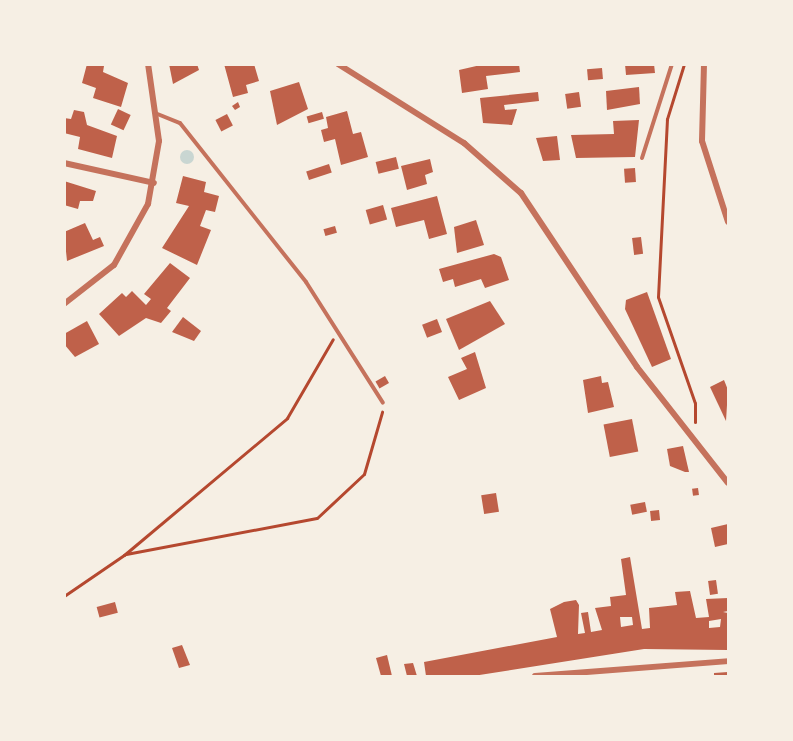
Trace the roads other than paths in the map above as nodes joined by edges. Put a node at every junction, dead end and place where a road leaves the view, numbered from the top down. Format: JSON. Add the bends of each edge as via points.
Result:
{"nodes":[{"id":1,"x":148,"y":64,"type":"edge"},
{"id":2,"x":338,"y":64,"type":"edge"},
{"id":3,"x":672,"y":64,"type":"edge"},
{"id":4,"x":704,"y":64,"type":"edge"},
{"id":5,"x":155,"y":112,"type":"junction"},
{"id":6,"x":642,"y":158,"type":"dead end"},
{"id":7,"x":64,"y":163,"type":"edge"},
{"id":8,"x":154,"y":183,"type":"junction"},
{"id":9,"x":729,"y":222,"type":"edge"},
{"id":10,"x":64,"y":304,"type":"edge"},
{"id":11,"x":383,"y":403,"type":"road end"},
{"id":12,"x":729,"y":483,"type":"edge"},
{"id":13,"x":729,"y":661,"type":"edge"},
{"id":14,"x":535,"y":676,"type":"edge"}],
"edges":[{"from":1,"to":5,"type":"street"},
{"from":2,"to":12,"type":"street","via":[[464,143],[521,193],[637,367]]},
{"from":3,"to":6,"type":"lane"},
{"from":4,"to":9,"type":"street","via":[[702,141]]},
{"from":5,"to":8,"type":"street","via":[[159,141]]},
{"from":5,"to":11,"type":"lane","via":[[180,123],[306,282]]},
{"from":7,"to":8,"type":"street"},
{"from":8,"to":10,"type":"street","via":[[141,223],[114,265]]},
{"from":13,"to":14,"type":"street"}]}
